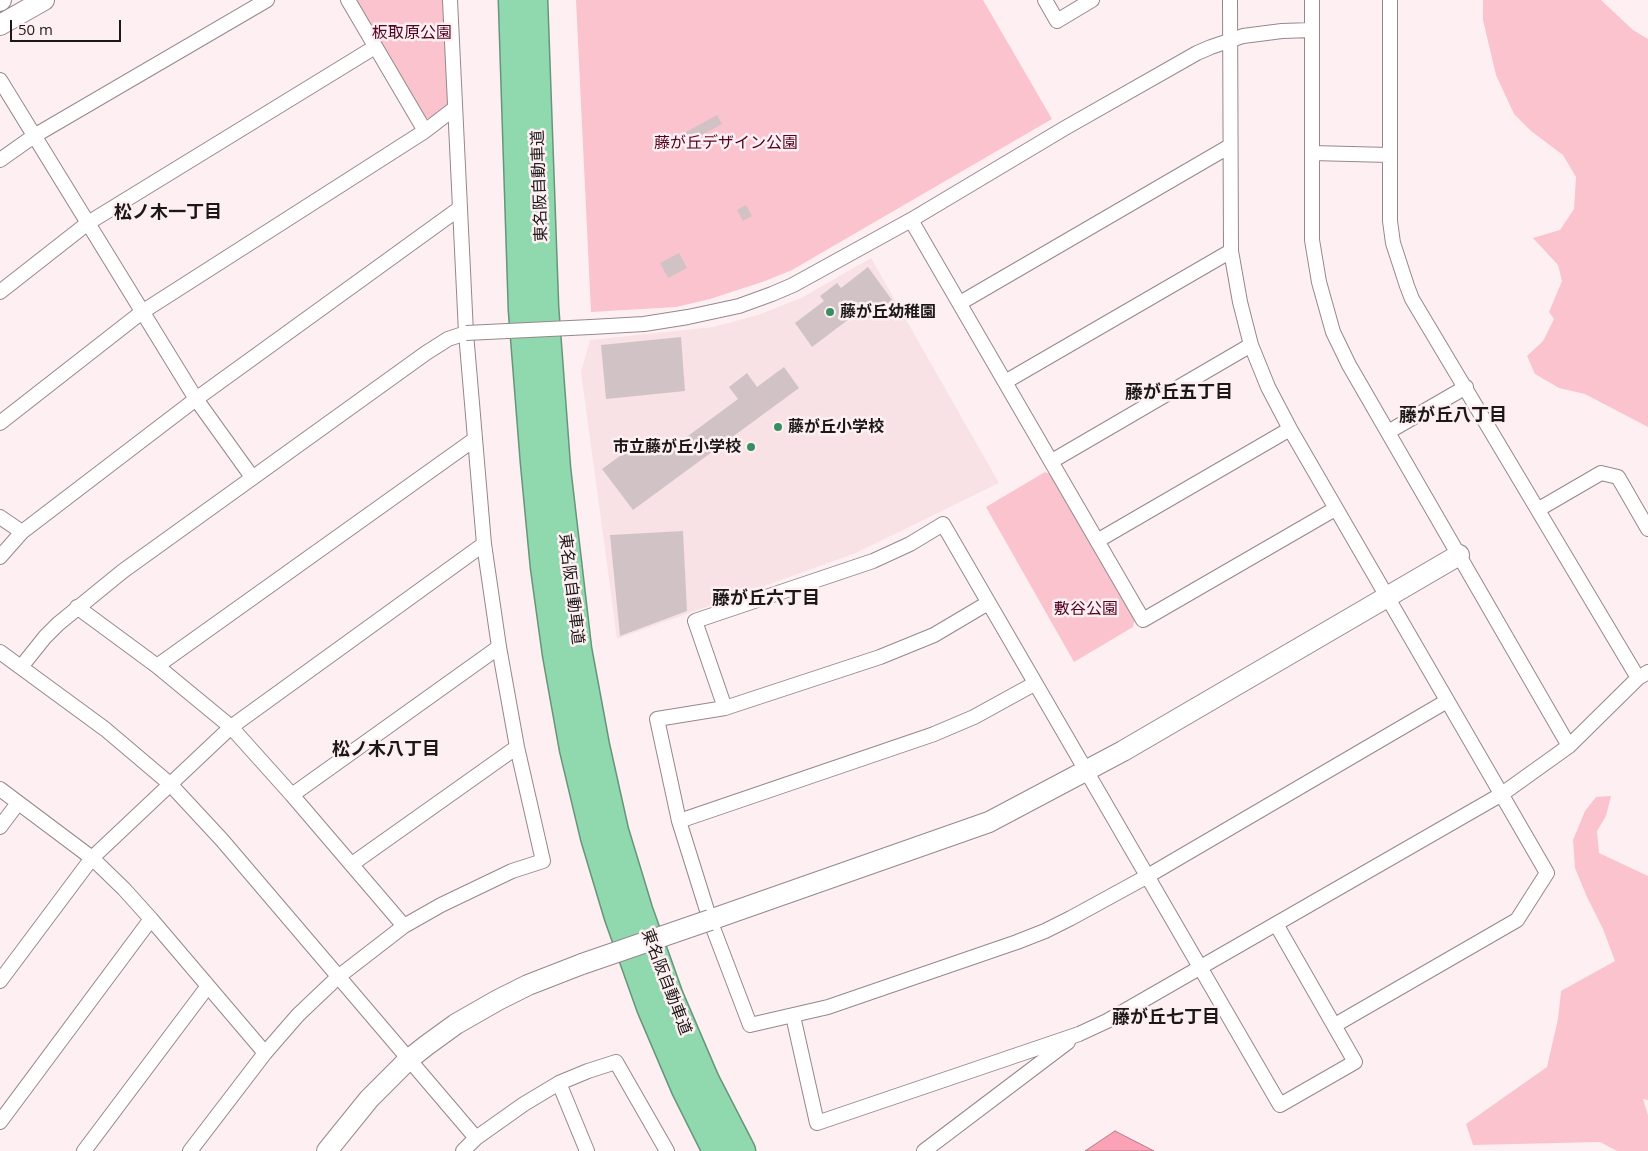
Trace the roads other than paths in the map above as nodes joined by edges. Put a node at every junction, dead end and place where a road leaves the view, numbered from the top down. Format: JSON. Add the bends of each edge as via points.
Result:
{"nodes":[{"id":1,"x":44,"y":0,"type":"edge"},
{"id":2,"x":267,"y":0,"type":"edge"},
{"id":3,"x":348,"y":0,"type":"edge"},
{"id":4,"x":450,"y":0,"type":"edge"},
{"id":5,"x":512,"y":0,"type":"edge"},
{"id":6,"x":534,"y":0,"type":"edge"},
{"id":7,"x":1045,"y":0,"type":"edge"},
{"id":8,"x":1092,"y":0,"type":"edge"},
{"id":9,"x":1230,"y":0,"type":"edge"},
{"id":10,"x":1312,"y":0,"type":"edge"},
{"id":11,"x":1390,"y":0,"type":"edge"},
{"id":12,"x":0,"y":25,"type":"edge"},
{"id":13,"x":1312,"y":30,"type":"junction"},
{"id":14,"x":1230,"y":40,"type":"junction"},
{"id":15,"x":375,"y":46,"type":"junction"},
{"id":16,"x":0,"y":80,"type":"edge"},
{"id":17,"x":455,"y":108,"type":"junction"},
{"id":18,"x":424,"y":131,"type":"junction"},
{"id":19,"x":34,"y":136,"type":"junction"},
{"id":20,"x":1230,"y":146,"type":"junction"},
{"id":21,"x":1312,"y":153,"type":"junction"},
{"id":22,"x":1389,"y":155,"type":"junction"},
{"id":23,"x":0,"y":160,"type":"edge"},
{"id":24,"x":460,"y":208,"type":"junction"},
{"id":25,"x":911,"y":220,"type":"junction"},
{"id":26,"x":88,"y":224,"type":"junction"},
{"id":27,"x":1231,"y":251,"type":"junction"},
{"id":28,"x":0,"y":292,"type":"edge"},
{"id":29,"x":960,"y":302,"type":"junction"},
{"id":30,"x":142,"y":312,"type":"junction"},
{"id":31,"x":466,"y":333,"type":"junction"},
{"id":32,"x":1251,"y":345,"type":"junction"},
{"id":33,"x":1005,"y":382,"type":"junction"},
{"id":34,"x":1466,"y":387,"type":"junction"},
{"id":35,"x":196,"y":399,"type":"junction"},
{"id":36,"x":0,"y":423,"type":"edge"},
{"id":37,"x":1290,"y":429,"type":"junction"},
{"id":38,"x":1388,"y":432,"type":"junction"},
{"id":39,"x":474,"y":439,"type":"junction"},
{"id":40,"x":1052,"y":461,"type":"junction"},
{"id":41,"x":252,"y":477,"type":"junction"},
{"id":42,"x":1335,"y":509,"type":"junction"},
{"id":43,"x":1539,"y":509,"type":"junction"},
{"id":44,"x":0,"y":517,"type":"edge"},
{"id":45,"x":1647,"y":526,"type":"edge"},
{"id":46,"x":22,"y":532,"type":"junction"},
{"id":47,"x":1097,"y":541,"type":"junction"},
{"id":48,"x":484,"y":544,"type":"junction"},
{"id":49,"x":1458,"y":555,"type":"junction"},
{"id":50,"x":0,"y":557,"type":"edge"},
{"id":51,"x":1388,"y":598,"type":"junction"},
{"id":52,"x":988,"y":603,"type":"junction"},
{"id":53,"x":77,"y":607,"type":"junction"},
{"id":54,"x":499,"y":647,"type":"junction"},
{"id":55,"x":0,"y":652,"type":"edge"},
{"id":56,"x":157,"y":666,"type":"junction"},
{"id":57,"x":21,"y":667,"type":"junction"},
{"id":58,"x":1643,"y":675,"type":"edge"},
{"id":59,"x":1034,"y":684,"type":"junction"},
{"id":60,"x":1447,"y":701,"type":"junction"},
{"id":61,"x":725,"y":708,"type":"junction"},
{"id":62,"x":231,"y":727,"type":"junction"},
{"id":63,"x":1569,"y":746,"type":"junction"},
{"id":64,"x":516,"y":747,"type":"junction"},
{"id":65,"x":1086,"y":772,"type":"junction"},
{"id":66,"x":170,"y":784,"type":"junction"},
{"id":67,"x":0,"y":789,"type":"edge"},
{"id":68,"x":1502,"y":794,"type":"junction"},
{"id":69,"x":292,"y":795,"type":"junction"},
{"id":70,"x":18,"y":803,"type":"junction"},
{"id":71,"x":679,"y":821,"type":"junction"},
{"id":72,"x":0,"y":827,"type":"edge"},
{"id":73,"x":92,"y":858,"type":"junction"},
{"id":74,"x":352,"y":864,"type":"junction"},
{"id":75,"x":1146,"y":877,"type":"junction"},
{"id":76,"x":151,"y":919,"type":"junction"},
{"id":77,"x":710,"y":920,"type":"junction"},
{"id":78,"x":1276,"y":924,"type":"junction"},
{"id":79,"x":404,"y":926,"type":"junction"},
{"id":80,"x":1200,"y":969,"type":"junction"},
{"id":81,"x":338,"y":977,"type":"junction"},
{"id":82,"x":0,"y":980,"type":"edge"},
{"id":83,"x":208,"y":986,"type":"junction"},
{"id":84,"x":793,"y":1016,"type":"junction"},
{"id":85,"x":1335,"y":1025,"type":"junction"},
{"id":86,"x":1079,"y":1034,"type":"junction"},
{"id":87,"x":265,"y":1052,"type":"junction"},
{"id":88,"x":408,"y":1060,"type":"junction"},
{"id":89,"x":559,"y":1083,"type":"junction"},
{"id":90,"x":0,"y":1122,"type":"edge"},
{"id":91,"x":476,"y":1138,"type":"junction"},
{"id":92,"x":84,"y":1151,"type":"edge"},
{"id":93,"x":190,"y":1151,"type":"edge"},
{"id":94,"x":327,"y":1151,"type":"edge"},
{"id":95,"x":463,"y":1151,"type":"edge"},
{"id":96,"x":587,"y":1151,"type":"edge"},
{"id":97,"x":667,"y":1151,"type":"edge"},
{"id":98,"x":716,"y":1151,"type":"edge"},
{"id":99,"x":742,"y":1151,"type":"edge"},
{"id":100,"x":924,"y":1151,"type":"edge"}],
"edges":[{"from":1,"to":12,"type":"street"},
{"from":2,"to":19,"type":"street"},
{"from":3,"to":15,"type":"street"},
{"from":4,"to":17,"type":"street"},
{"from":5,"to":98,"type":"highway","name":"東名阪自動車道","via":[[522,310],[544,566],[556,654],[573,749],[618,917],[650,1007]]},
{"from":6,"to":99,"type":"highway","name":"東名阪自動車道","via":[[545,307],[558,469],[578,649],[615,831],[639,910],[670,997],[706,1081]]},
{"from":7,"to":8,"type":"street","via":[[1057,21]]},
{"from":9,"to":14,"type":"street"},
{"from":10,"to":13,"type":"street"},
{"from":11,"to":22,"type":"street"},
{"from":13,"to":14,"type":"street","via":[[1256,33]]},
{"from":13,"to":21,"type":"street"},
{"from":14,"to":20,"type":"street"},
{"from":14,"to":25,"type":"street","via":[[1184,60]]},
{"from":15,"to":18,"type":"street"},
{"from":15,"to":26,"type":"street"},
{"from":16,"to":19,"type":"street"},
{"from":17,"to":18,"type":"street"},
{"from":17,"to":24,"type":"street"},
{"from":18,"to":30,"type":"street"},
{"from":19,"to":23,"type":"street"},
{"from":19,"to":26,"type":"street"},
{"from":20,"to":27,"type":"street"},
{"from":20,"to":29,"type":"street"},
{"from":21,"to":22,"type":"street"},
{"from":21,"to":38,"type":"street","via":[[1312,240],[1319,282],[1333,332]]},
{"from":22,"to":34,"type":"street","via":[[1390,221],[1400,268],[1412,299]]},
{"from":24,"to":31,"type":"street"},
{"from":24,"to":35,"type":"street"},
{"from":25,"to":29,"type":"street"},
{"from":25,"to":31,"type":"street","bridge":true,"via":[[793,285],[712,313],[591,328]]},
{"from":26,"to":28,"type":"street"},
{"from":26,"to":30,"type":"street"},
{"from":27,"to":32,"type":"street"},
{"from":27,"to":33,"type":"street"},
{"from":29,"to":33,"type":"street"},
{"from":30,"to":35,"type":"street"},
{"from":30,"to":36,"type":"street"},
{"from":31,"to":39,"type":"street"},
{"from":31,"to":41,"type":"street","via":[[448,339],[426,353]]},
{"from":32,"to":37,"type":"street"},
{"from":32,"to":40,"type":"street"},
{"from":33,"to":40,"type":"street"},
{"from":34,"to":38,"type":"street"},
{"from":34,"to":43,"type":"street"},
{"from":35,"to":41,"type":"street"},
{"from":35,"to":46,"type":"street"},
{"from":37,"to":42,"type":"street"},
{"from":37,"to":47,"type":"street"},
{"from":38,"to":49,"type":"street"},
{"from":39,"to":48,"type":"street"},
{"from":39,"to":56,"type":"street"},
{"from":40,"to":47,"type":"street"},
{"from":41,"to":53,"type":"street"},
{"from":42,"to":47,"type":"street","via":[[1143,620]]},
{"from":42,"to":51,"type":"street"},
{"from":43,"to":45,"type":"street","via":[[1601,473],[1618,477]]},
{"from":43,"to":58,"type":"street","via":[[1592,603]]},
{"from":44,"to":46,"type":"street"},
{"from":46,"to":50,"type":"street"},
{"from":48,"to":54,"type":"street"},
{"from":48,"to":62,"type":"street"},
{"from":49,"to":51,"type":"street"},
{"from":49,"to":63,"type":"street"},
{"from":51,"to":60,"type":"street"},
{"from":51,"to":65,"type":"street"},
{"from":52,"to":59,"type":"street"},
{"from":52,"to":61,"type":"street","via":[[934,635],[889,653]]},
{"from":52,"to":61,"type":"street","via":[[943,524],[873,561],[695,621]]},
{"from":53,"to":56,"type":"street"},
{"from":53,"to":57,"type":"street","via":[[45,637]]},
{"from":54,"to":64,"type":"street"},
{"from":54,"to":69,"type":"street"},
{"from":55,"to":57,"type":"street"},
{"from":56,"to":62,"type":"street"},
{"from":57,"to":66,"type":"street","via":[[105,729]]},
{"from":58,"to":63,"type":"street"},
{"from":59,"to":65,"type":"street"},
{"from":59,"to":71,"type":"street","via":[[934,734]]},
{"from":60,"to":68,"type":"street"},
{"from":60,"to":75,"type":"street"},
{"from":61,"to":71,"type":"street","via":[[657,719]]},
{"from":62,"to":66,"type":"street"},
{"from":62,"to":69,"type":"street"},
{"from":63,"to":68,"type":"street"},
{"from":64,"to":74,"type":"street"},
{"from":64,"to":79,"type":"street","via":[[543,861],[471,890]]},
{"from":65,"to":75,"type":"street"},
{"from":65,"to":77,"type":"street","via":[[989,822]]},
{"from":66,"to":73,"type":"street"},
{"from":66,"to":81,"type":"street"},
{"from":67,"to":70,"type":"street"},
{"from":68,"to":78,"type":"street"},
{"from":68,"to":85,"type":"street","via":[[1547,873],[1517,920]]},
{"from":69,"to":74,"type":"street"},
{"from":70,"to":72,"type":"street"},
{"from":70,"to":73,"type":"street"},
{"from":71,"to":77,"type":"street"},
{"from":73,"to":76,"type":"street"},
{"from":73,"to":82,"type":"street"},
{"from":74,"to":79,"type":"street"},
{"from":75,"to":80,"type":"street"},
{"from":75,"to":84,"type":"street","via":[[1071,918],[1017,942]]},
{"from":76,"to":83,"type":"street"},
{"from":76,"to":90,"type":"street"},
{"from":77,"to":84,"type":"street","via":[[750,1025]]},
{"from":77,"to":88,"type":"street","bridge":true,"via":[[528,985],[456,1024]]},
{"from":78,"to":80,"type":"street"},
{"from":78,"to":85,"type":"street"},
{"from":79,"to":81,"type":"street"},
{"from":80,"to":85,"type":"street","via":[[1280,1105],[1355,1062]]},
{"from":80,"to":86,"type":"street","via":[[1108,1022]]},
{"from":81,"to":87,"type":"street"},
{"from":81,"to":88,"type":"street"},
{"from":83,"to":87,"type":"street"},
{"from":83,"to":92,"type":"street"},
{"from":84,"to":86,"type":"street","via":[[817,1123]]},
{"from":86,"to":100,"type":"street"},
{"from":87,"to":93,"type":"street"},
{"from":88,"to":91,"type":"street"},
{"from":88,"to":94,"type":"street","via":[[369,1099]]},
{"from":89,"to":91,"type":"street"},
{"from":89,"to":96,"type":"street"},
{"from":89,"to":97,"type":"street","via":[[616,1062]]},
{"from":91,"to":95,"type":"street"}]}
